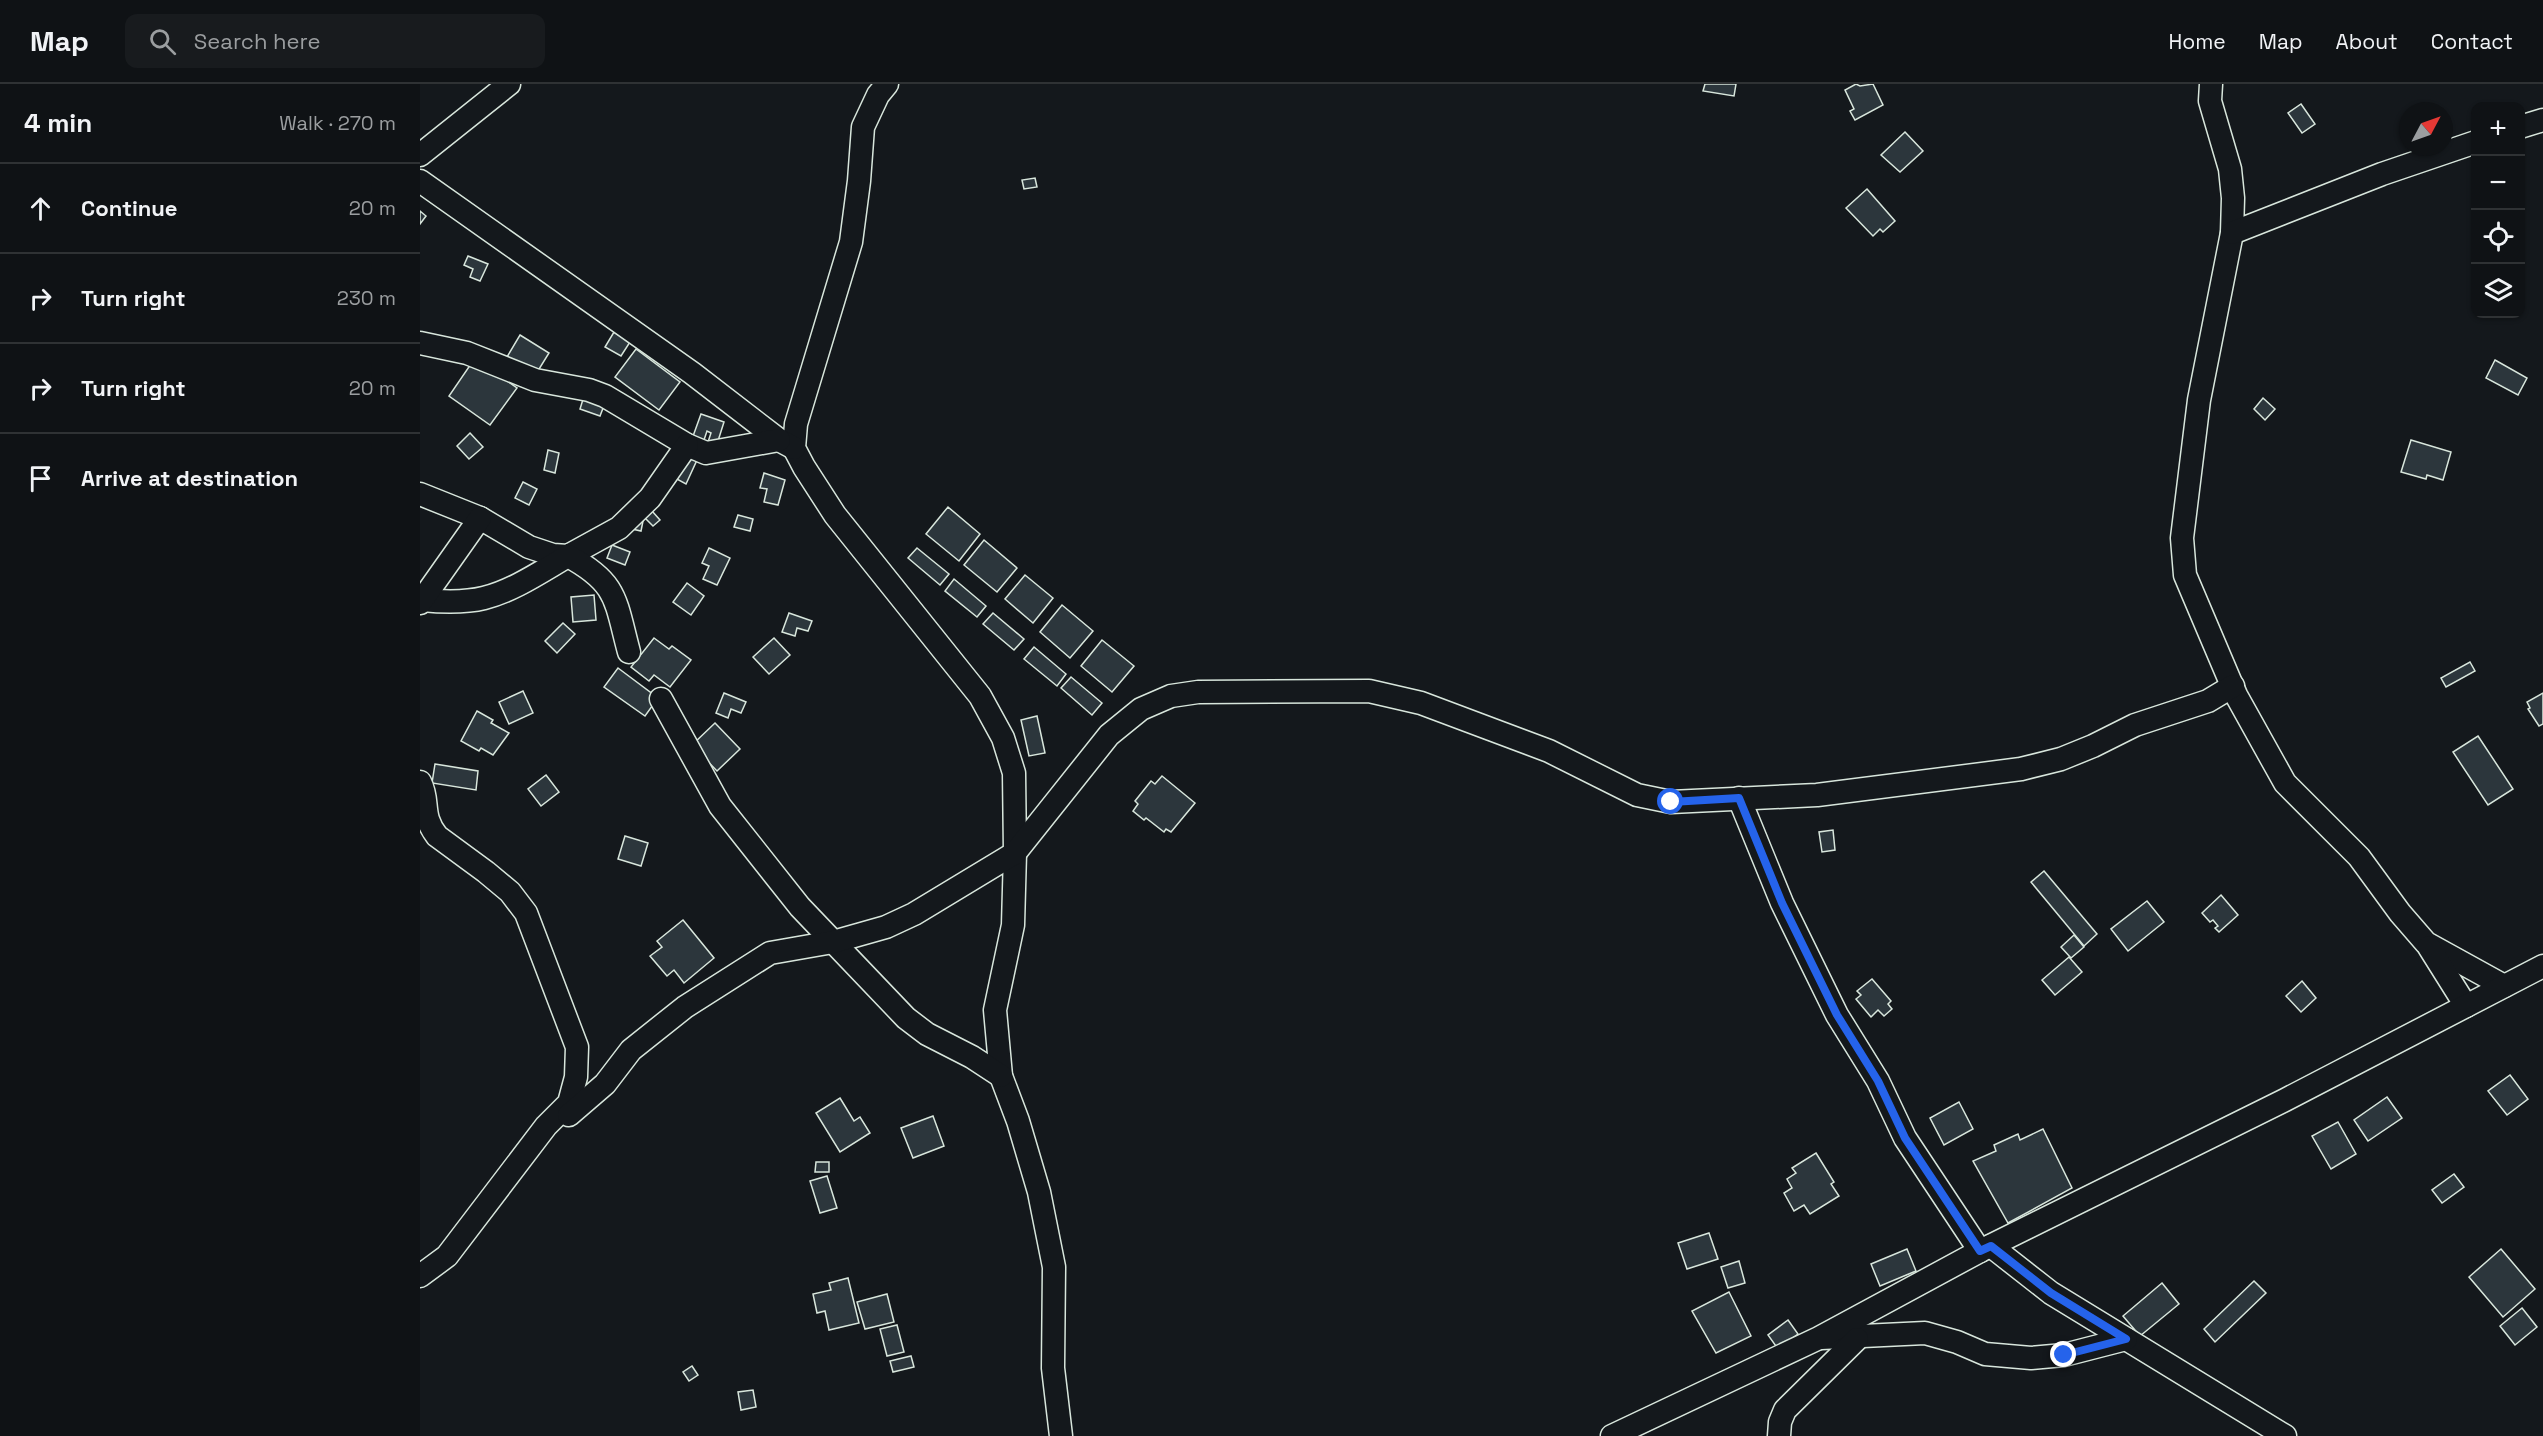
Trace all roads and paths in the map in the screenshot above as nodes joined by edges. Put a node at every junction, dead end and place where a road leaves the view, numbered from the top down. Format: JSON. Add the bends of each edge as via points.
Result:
{"nodes":[{"id":1,"x":509,"y":84,"type":"edge"},
{"id":2,"x":887,"y":84,"type":"edge"},
{"id":3,"x":2211,"y":84,"type":"edge"},
{"id":4,"x":2543,"y":120,"type":"edge"},
{"id":5,"x":2525,"y":125,"type":"edge"},
{"id":6,"x":2471,"y":143,"type":"edge"},
{"id":7,"x":420,"y":155,"type":"edge"},
{"id":8,"x":420,"y":181,"type":"edge"},
{"id":9,"x":2232,"y":233,"type":"junction"},
{"id":10,"x":420,"y":343,"type":"edge"},
{"id":11,"x":786,"y":444,"type":"junction"},
{"id":12,"x":687,"y":445,"type":"junction"},
{"id":13,"x":420,"y":494,"type":"edge"},
{"id":14,"x":480,"y":518,"type":"junction"},
{"id":15,"x":568,"y":556,"type":"junction"},
{"id":16,"x":421,"y":602,"type":"edge"},
{"id":17,"x":629,"y":652,"type":"dead end"},
{"id":18,"x":2233,"y":686,"type":"junction"},
{"id":19,"x":661,"y":699,"type":"dead end"},
{"id":20,"x":420,"y":782,"type":"edge"},
{"id":21,"x":1739,"y":798,"type":"junction"},
{"id":22,"x":1016,"y":853,"type":"junction"},
{"id":23,"x":833,"y":942,"type":"junction"},
{"id":24,"x":2426,"y":943,"type":"junction"},
{"id":25,"x":2543,"y":966,"type":"edge"},
{"id":26,"x":2504,"y":986,"type":"junction"},
{"id":27,"x":2466,"y":1006,"type":"junction"},
{"id":28,"x":1001,"y":1076,"type":"junction"},
{"id":29,"x":569,"y":1115,"type":"dead end"},
{"id":30,"x":1986,"y":1248,"type":"junction"},
{"id":31,"x":420,"y":1276,"type":"edge"},
{"id":32,"x":1819,"y":1338,"type":"junction"},
{"id":33,"x":1857,"y":1338,"type":"junction"},
{"id":34,"x":2126,"y":1339,"type":"junction"},
{"id":35,"x":1060,"y":1436,"type":"edge"},
{"id":36,"x":1612,"y":1436,"type":"edge"},
{"id":37,"x":1779,"y":1436,"type":"edge"},
{"id":38,"x":2285,"y":1436,"type":"edge"}],
"edges":[{"from":1,"to":7,"type":"street"},
{"from":2,"to":11,"type":"street","via":[[863,127],[851,242],[796,424]]},
{"from":3,"to":9,"type":"street","via":[[2210,101],[2230,169]]},
{"from":4,"to":5,"type":"street"},
{"from":6,"to":9,"type":"street"},
{"from":8,"to":11,"type":"street"},
{"from":9,"to":18,"type":"street","via":[[2199,399],[2182,538],[2185,575]]},
{"from":10,"to":12,"type":"street","via":[[466,353],[535,380],[605,396]]},
{"from":11,"to":12,"type":"street","via":[[706,453]]},
{"from":11,"to":22,"type":"street","via":[[835,515],[980,696],[1003,738],[1014,773]]},
{"from":12,"to":15,"type":"street","via":[[650,498],[618,528]]},
{"from":13,"to":14,"type":"street"},
{"from":14,"to":15,"type":"street","via":[[529,547]]},
{"from":14,"to":16,"type":"street"},
{"from":15,"to":16,"type":"street","via":[[482,599]]},
{"from":15,"to":17,"type":"street","via":[[597,573],[607,584]]},
{"from":18,"to":21,"type":"street","via":[[2208,701],[2135,725],[2061,759],[2021,769],[1817,795]]},
{"from":18,"to":24,"type":"street","via":[[2285,783],[2359,857]]},
{"from":19,"to":23,"type":"street","via":[[720,806]]},
{"from":20,"to":31,"type":"street","via":[[425,816],[437,836],[510,892],[526,913],[577,1047],[576,1077],[569,1103],[546,1126],[447,1256]]},
{"from":21,"to":22,"type":"street","via":[[1671,802],[1637,795],[1549,751],[1421,703],[1369,691],[1198,692],[1171,696],[1141,710],[1109,735]]},
{"from":21,"to":30,"type":"street","via":[[1782,903],[1832,1006],[1878,1081],[1905,1138]]},
{"from":22,"to":23,"type":"street","via":[[914,914],[886,927]]},
{"from":22,"to":28,"type":"street","via":[[1013,925],[996,1010]]},
{"from":23,"to":28,"type":"street","via":[[906,1018]]},
{"from":23,"to":29,"type":"street","via":[[770,953],[686,1006],[631,1050],[605,1084]]},
{"from":24,"to":26,"type":"street"},
{"from":24,"to":27,"type":"street"},
{"from":25,"to":26,"type":"street"},
{"from":26,"to":27,"type":"street"},
{"from":27,"to":30,"type":"street"},
{"from":28,"to":35,"type":"street","via":[[1039,1192],[1054,1267],[1053,1368]]},
{"from":30,"to":32,"type":"street"},
{"from":30,"to":34,"type":"street"},
{"from":32,"to":33,"type":"street"},
{"from":32,"to":36,"type":"street"},
{"from":33,"to":34,"type":"street","via":[[1925,1334],[1985,1354],[2031,1358],[2064,1355]]},
{"from":33,"to":37,"type":"street","via":[[1785,1410]]},
{"from":34,"to":38,"type":"street"}]}
